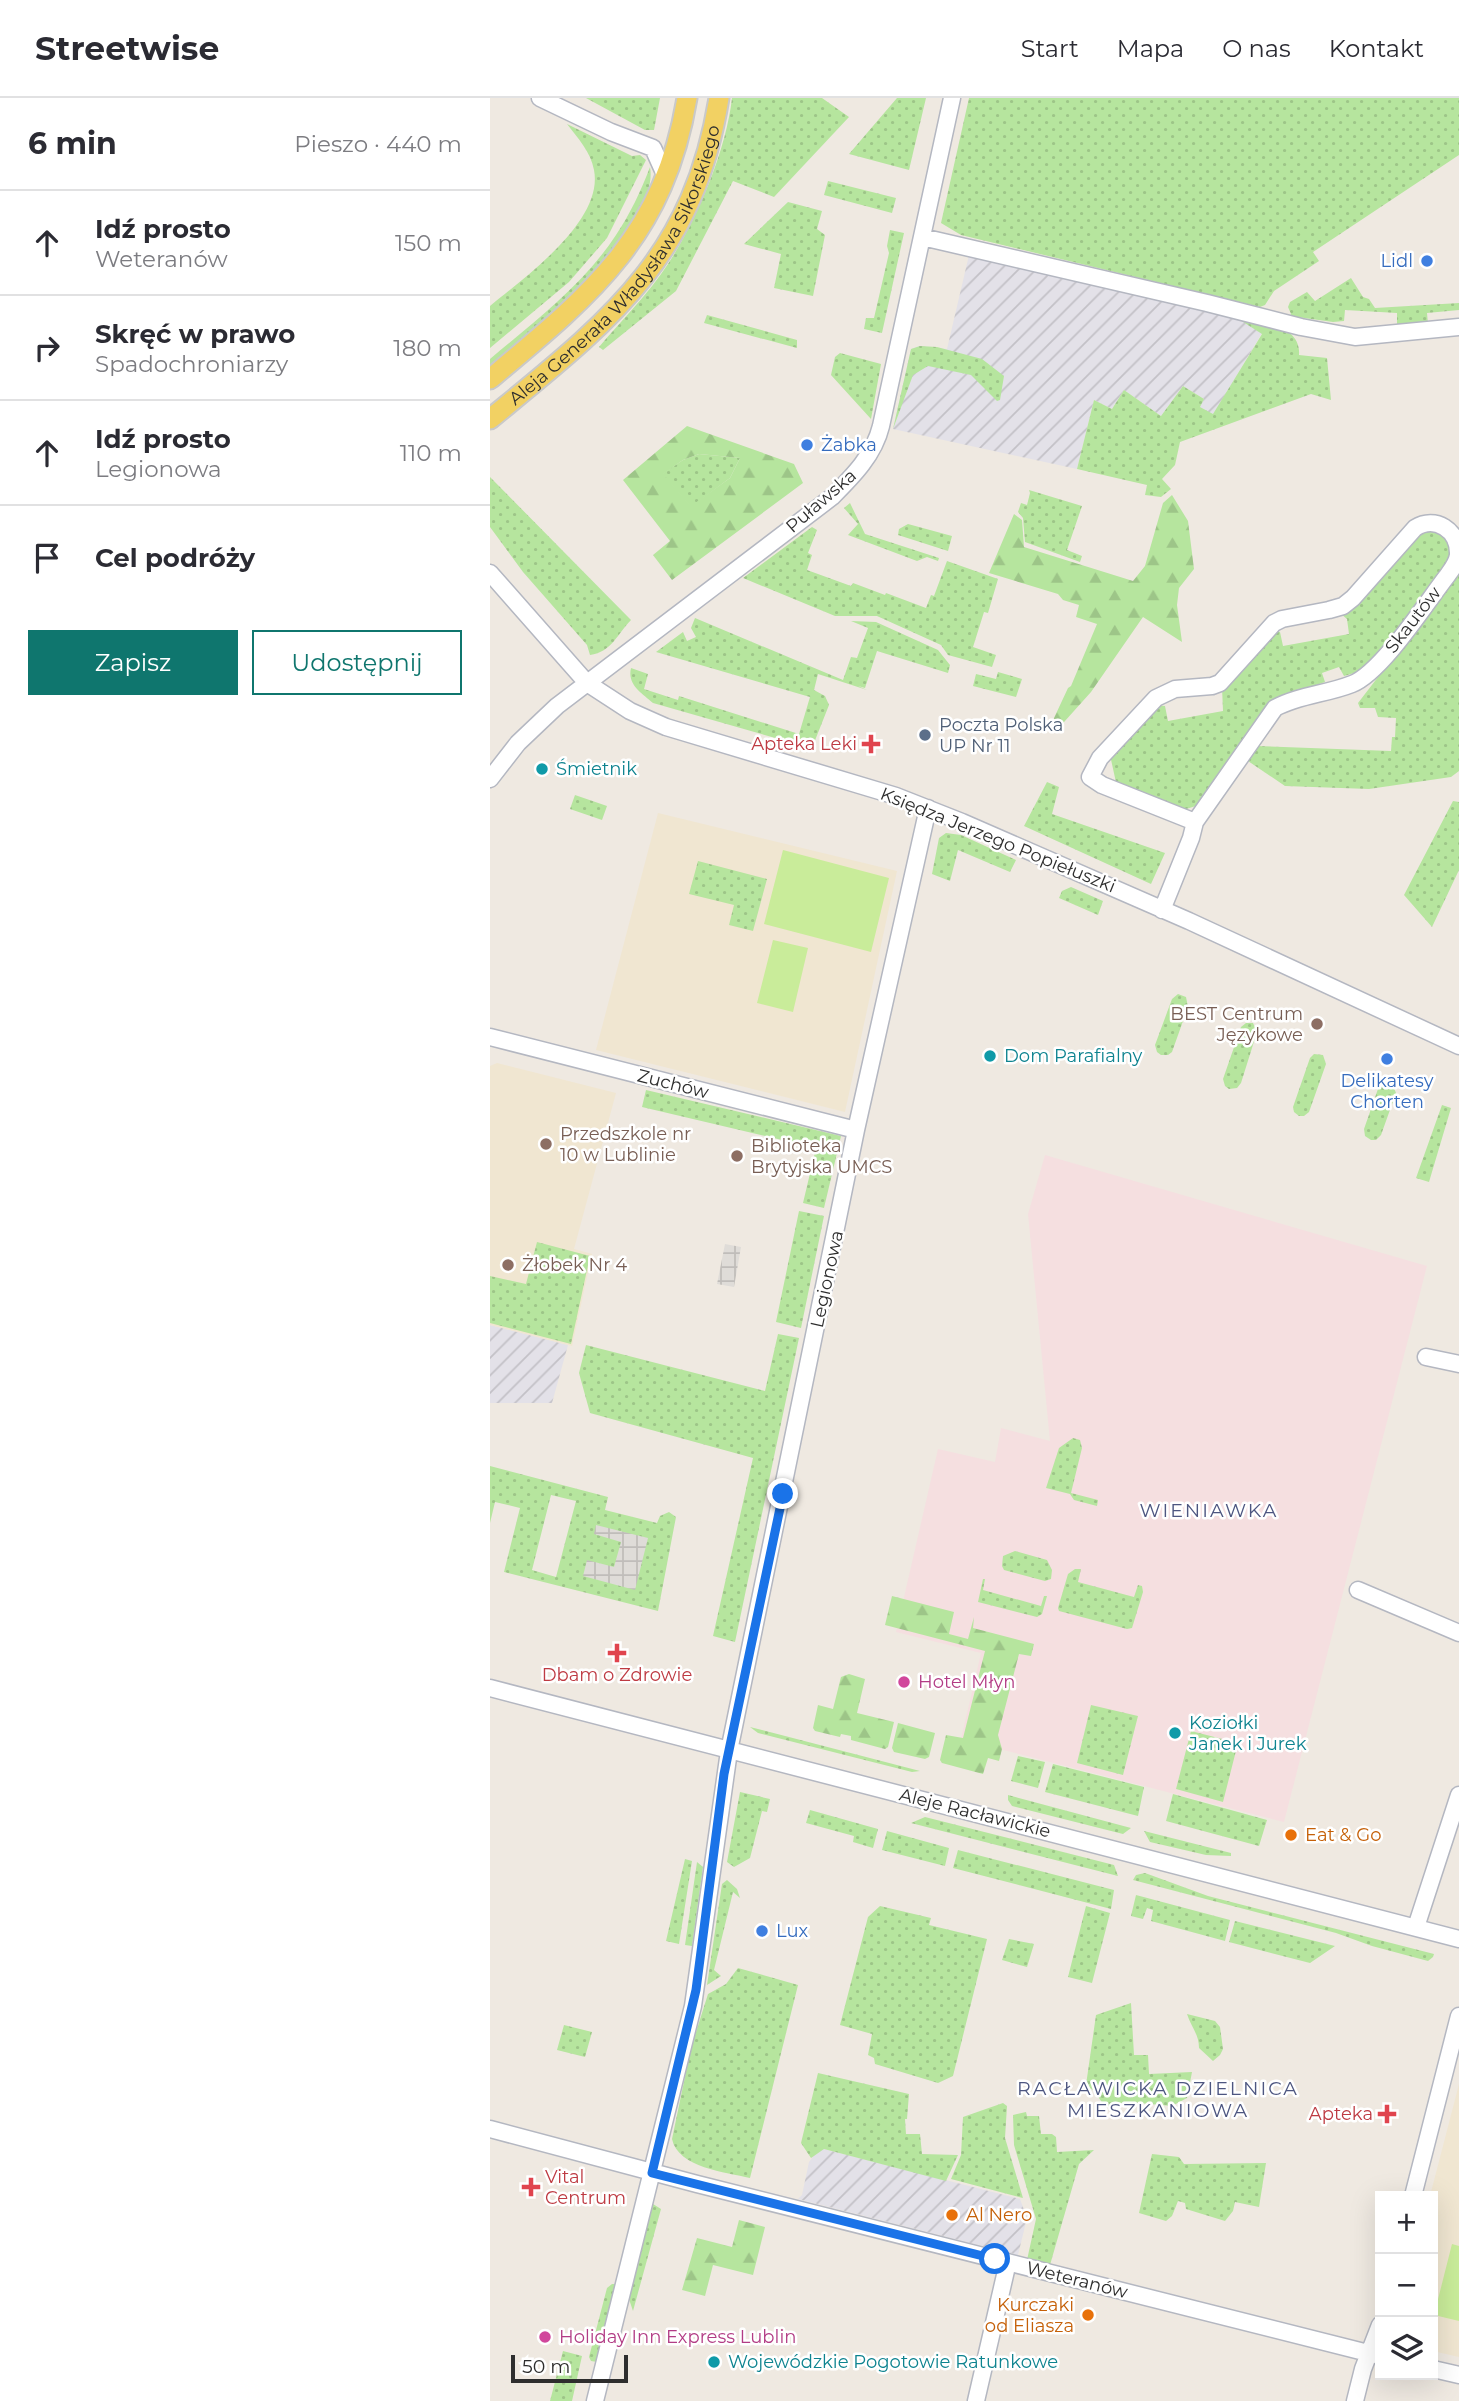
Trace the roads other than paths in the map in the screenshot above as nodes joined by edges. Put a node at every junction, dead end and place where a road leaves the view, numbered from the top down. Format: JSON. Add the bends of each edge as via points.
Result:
{"nodes":[{"id":1,"x":540,"y":98,"type":"edge"},
{"id":2,"x":687,"y":98,"type":"edge"},
{"id":3,"x":719,"y":98,"type":"edge"},
{"id":4,"x":952,"y":98,"type":"edge"},
{"id":5,"x":681,"y":130,"type":"junction"},
{"id":6,"x":653,"y":148,"type":"junction"},
{"id":7,"x":666,"y":177,"type":"junction"},
{"id":8,"x":922,"y":237,"type":"junction"},
{"id":9,"x":1459,"y":327,"type":"edge"},
{"id":10,"x":490,"y":379,"type":"edge"},
{"id":11,"x":490,"y":419,"type":"edge"},
{"id":12,"x":490,"y":573,"type":"edge"},
{"id":13,"x":587,"y":682,"type":"junction"},
{"id":14,"x":490,"y":779,"type":"edge"},
{"id":15,"x":928,"y":808,"type":"junction"},
{"id":16,"x":1195,"y":822,"type":"junction"},
{"id":17,"x":1162,"y":910,"type":"junction"},
{"id":18,"x":490,"y":1037,"type":"edge"},
{"id":19,"x":1459,"y":1046,"type":"edge"},
{"id":20,"x":856,"y":1130,"type":"junction"},
{"id":21,"x":1426,"y":1357,"type":"dead end"},
{"id":22,"x":1459,"y":1364,"type":"edge"},
{"id":23,"x":1358,"y":1590,"type":"dead end"},
{"id":24,"x":1459,"y":1633,"type":"edge"},
{"id":25,"x":490,"y":1688,"type":"edge"},
{"id":26,"x":729,"y":1751,"type":"junction"},
{"id":27,"x":1459,"y":1795,"type":"edge"},
{"id":28,"x":1416,"y":1927,"type":"junction"},
{"id":29,"x":1459,"y":1939,"type":"edge"},
{"id":30,"x":1459,"y":2016,"type":"edge"},
{"id":31,"x":490,"y":2129,"type":"edge"},
{"id":32,"x":652,"y":2173,"type":"junction"},
{"id":33,"x":1414,"y":2191,"type":"edge"},
{"id":34,"x":1008,"y":2262,"type":"junction"},
{"id":35,"x":1375,"y":2354,"type":"edge"},
{"id":36,"x":1438,"y":2370,"type":"edge"},
{"id":37,"x":1459,"y":2375,"type":"edge"},
{"id":38,"x":595,"y":2401,"type":"edge"},
{"id":39,"x":976,"y":2401,"type":"edge"},
{"id":40,"x":1355,"y":2401,"type":"edge"}],
"edges":[{"from":1,"to":6,"type":"street"},
{"from":2,"to":5,"type":"main road","name":"Aleja Generała Władysława Sikorskiego"},
{"from":3,"to":11,"type":"main road","name":"Aleja Generała Władysława Sikorskiego","via":[[696,186],[652,267],[604,321]]},
{"from":4,"to":8,"type":"street","name":"Puławska"},
{"from":5,"to":6,"type":"street"},
{"from":5,"to":7,"type":"main road","name":"Aleja Generała Władysława Sikorskiego"},
{"from":6,"to":7,"type":"street"},
{"from":7,"to":10,"type":"main road","name":"Aleja Generała Władysława Sikorskiego","via":[[643,225],[619,260],[563,317]]},
{"from":8,"to":9,"type":"street","via":[[1355,337]]},
{"from":8,"to":13,"type":"street","name":"Puławska","via":[[877,441],[860,467],[825,502]]},
{"from":12,"to":13,"type":"street","name":"Księdza Jerzego Popiełuszki"},
{"from":13,"to":14,"type":"street","name":"Puławska","via":[[518,743]]},
{"from":13,"to":15,"type":"street","name":"Księdza Jerzego Popiełuszki","via":[[630,711],[666,727]]},
{"from":15,"to":17,"type":"street","name":"Księdza Jerzego Popiełuszki"},
{"from":15,"to":20,"type":"street","name":"Legionowa"},
{"from":16,"to":16,"type":"street","name":"Skautów","via":[[1275,708],[1352,684],[1383,659],[1456,562],[1457,543],[1445,527],[1429,523],[1415,528],[1343,606],[1274,623],[1220,682],[1175,689],[1156,698],[1100,758],[1090,777]]},
{"from":16,"to":17,"type":"street","name":"Skautów"},
{"from":17,"to":19,"type":"street","name":"Księdza Jerzego Popiełuszki"},
{"from":18,"to":20,"type":"street","name":"Zuchów"},
{"from":20,"to":26,"type":"street","name":"Legionowa"},
{"from":21,"to":22,"type":"street"},
{"from":23,"to":24,"type":"street"},
{"from":25,"to":26,"type":"street","name":"Aleje Racławickie"},
{"from":26,"to":28,"type":"street","name":"Aleje Racławickie"},
{"from":26,"to":32,"type":"street","name":"Legionowa","via":[[696,1990]]},
{"from":27,"to":28,"type":"street"},
{"from":28,"to":29,"type":"street","name":"Aleje Racławickie"},
{"from":30,"to":33,"type":"street"},
{"from":31,"to":32,"type":"street","name":"Weteranów"},
{"from":32,"to":34,"type":"street","name":"Weteranów"},
{"from":32,"to":38,"type":"street","name":"Legionowa"},
{"from":34,"to":35,"type":"street","name":"Weteranów"},
{"from":34,"to":39,"type":"street"},
{"from":35,"to":40,"type":"street"},
{"from":36,"to":37,"type":"street"}]}
